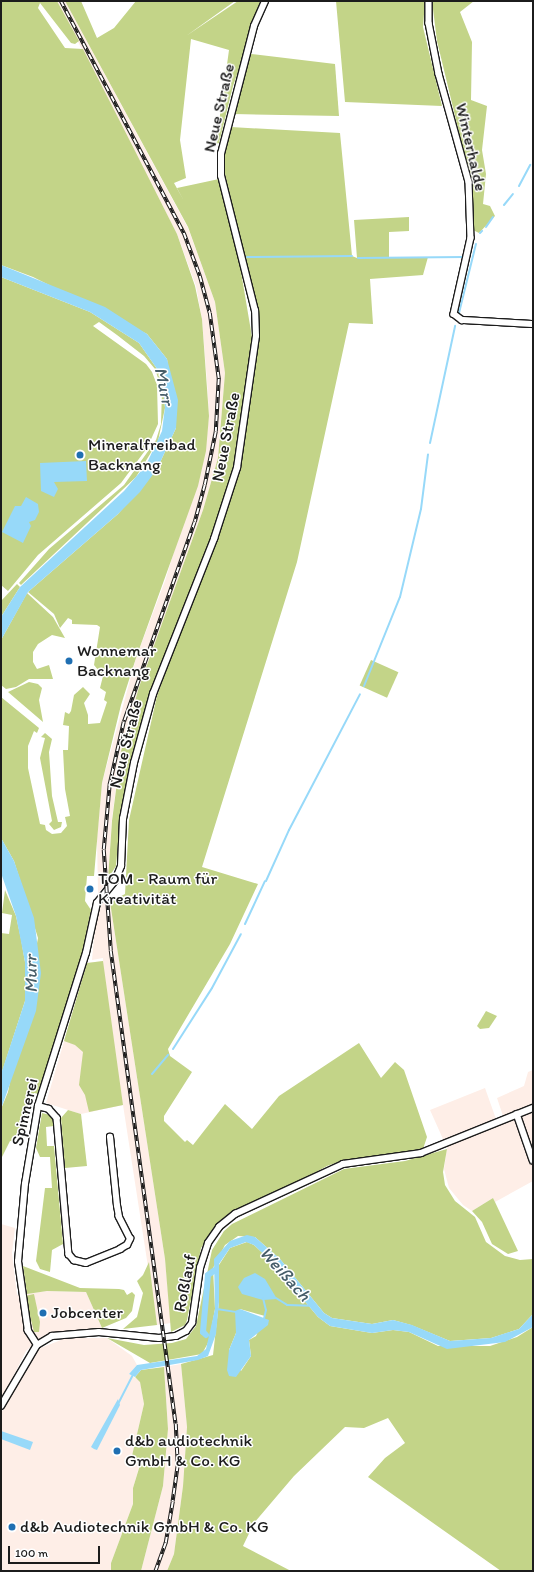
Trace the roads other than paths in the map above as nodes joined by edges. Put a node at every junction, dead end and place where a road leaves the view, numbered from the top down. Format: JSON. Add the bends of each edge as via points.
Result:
{"nodes":[{"id":1,"x":265,"y":1,"type":"edge"},
{"id":2,"x":429,"y":1,"type":"edge"},
{"id":3,"x":533,"y":324,"type":"edge"},
{"id":4,"x":106,"y":892,"type":"joint"},
{"id":5,"x":38,"y":1106,"type":"junction"},
{"id":6,"x":533,"y":1108,"type":"edge"},
{"id":7,"x":517,"y":1114,"type":"junction"},
{"id":8,"x":110,"y":1137,"type":"dead end"},
{"id":9,"x":533,"y":1160,"type":"edge"},
{"id":10,"x":37,"y":1345,"type":"junction"},
{"id":11,"x":1,"y":1406,"type":"edge"}],
"edges":[{"from":1,"to":4,"type":"street","name":"Neue Straße","via":[[246,55],[221,154],[221,176],[255,311],[256,336],[237,468],[214,540],[153,694],[134,763],[123,819],[121,866],[115,881]]},
{"from":2,"to":3,"type":"street","name":"Winterhalde","via":[[429,23],[439,74],[469,182],[471,238],[454,314],[462,320]]},
{"from":4,"to":5,"type":"street","name":"Spinnerei","via":[[97,903],[80,976]]},
{"from":5,"to":8,"type":"street","via":[[49,1109],[57,1118],[69,1254],[74,1260],[86,1262],[120,1249],[127,1245],[130,1239],[118,1211]]},
{"from":5,"to":10,"type":"street","name":"Spinnerei","via":[[19,1235],[18,1262],[28,1331]]},
{"from":6,"to":7,"type":"street","name":"Roßlauf"},
{"from":7,"to":9,"type":"street"},
{"from":7,"to":10,"type":"street","name":"Roßlauf","via":[[436,1149],[408,1156],[342,1164],[227,1220],[214,1235],[204,1254],[192,1323],[181,1334],[159,1338],[98,1332],[52,1336]]},
{"from":10,"to":11,"type":"street"}]}
